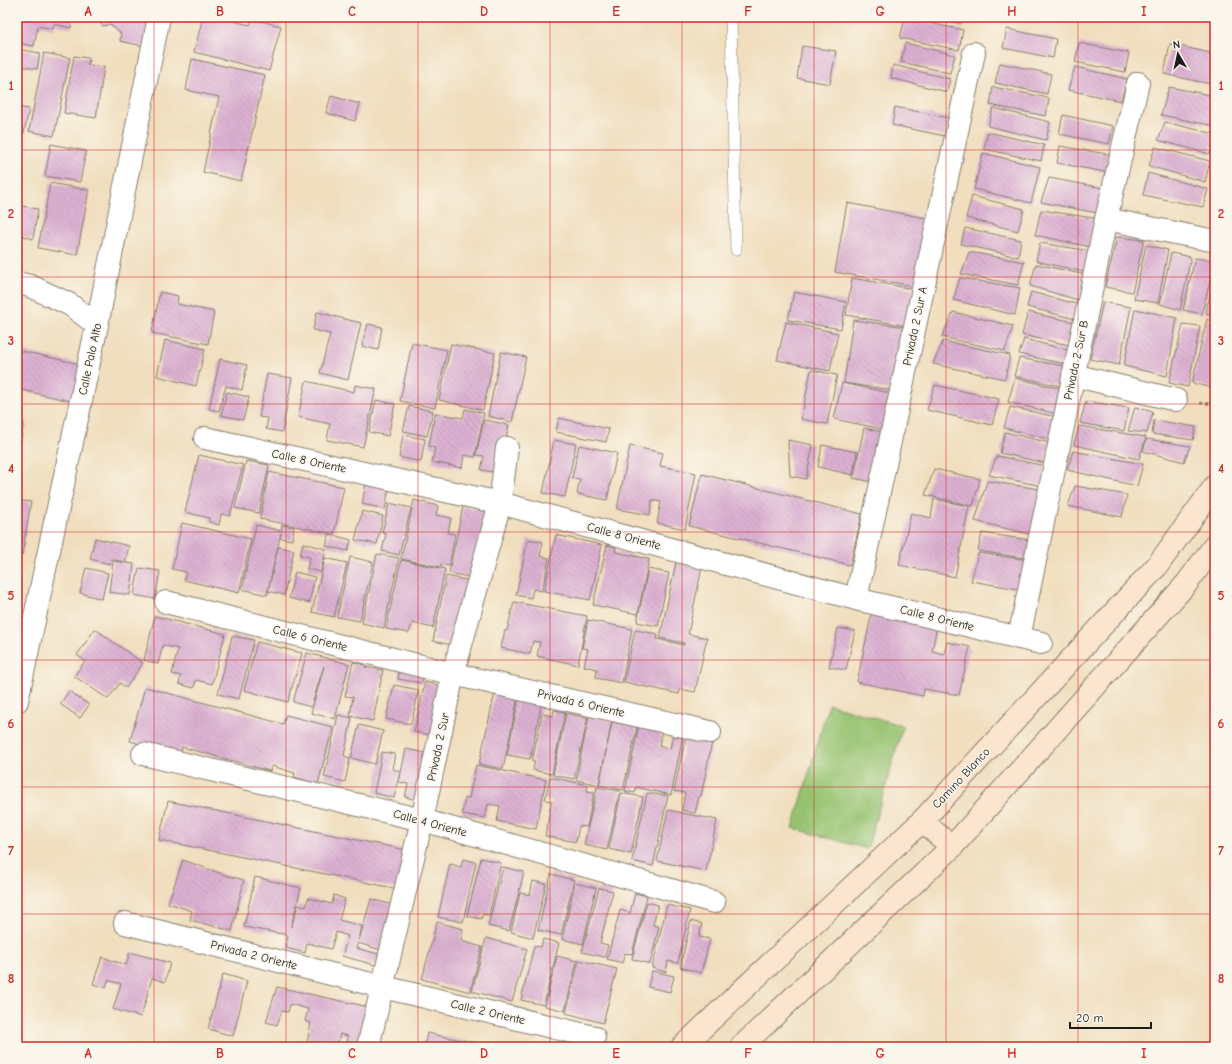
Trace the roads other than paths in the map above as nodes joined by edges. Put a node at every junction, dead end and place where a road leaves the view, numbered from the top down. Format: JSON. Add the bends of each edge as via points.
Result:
{"nodes":[{"id":1,"x":159,"y":17,"type":"edge"},
{"id":2,"x":731,"y":17,"type":"edge"},
{"id":3,"x":974,"y":54,"type":"dead end"},
{"id":4,"x":1138,"y":83,"type":"dead end"},
{"id":5,"x":1106,"y":219,"type":"junction"},
{"id":6,"x":1215,"y":241,"type":"edge"},
{"id":7,"x":736,"y":250,"type":"dead end"},
{"id":8,"x":17,"y":283,"type":"edge"},
{"id":9,"x":97,"y":325,"type":"junction"},
{"id":10,"x":1073,"y":375,"type":"junction"},
{"id":11,"x":1176,"y":400,"type":"dead end"},
{"id":12,"x":205,"y":438,"type":"dead end"},
{"id":13,"x":507,"y":448,"type":"dead end"},
{"id":14,"x":1215,"y":486,"type":"edge"},
{"id":15,"x":500,"y":503,"type":"junction"},
{"id":16,"x":1215,"y":546,"type":"edge"},
{"id":17,"x":856,"y":599,"type":"junction"},
{"id":18,"x":166,"y":602,"type":"dead end"},
{"id":19,"x":1019,"y":638,"type":"junction"},
{"id":20,"x":1041,"y":643,"type":"dead end"},
{"id":21,"x":453,"y":674,"type":"junction"},
{"id":22,"x":17,"y":701,"type":"edge"},
{"id":23,"x":710,"y":732,"type":"dead end"},
{"id":24,"x":143,"y":754,"type":"dead end"},
{"id":25,"x":422,"y":820,"type":"junction"},
{"id":26,"x":922,"y":821,"type":"junction"},
{"id":27,"x":952,"y":848,"type":"junction"},
{"id":28,"x":714,"y":902,"type":"dead end"},
{"id":29,"x":125,"y":922,"type":"dead end"},
{"id":30,"x":383,"y":987,"type":"junction"},
{"id":31,"x":594,"y":1037,"type":"dead end"},
{"id":32,"x":368,"y":1047,"type":"edge"},
{"id":33,"x":682,"y":1047,"type":"edge"},
{"id":34,"x":741,"y":1047,"type":"edge"}],
"edges":[{"from":1,"to":9,"type":"street","name":"Calle Palo Alto"},
{"from":2,"to":7,"type":"lane"},
{"from":3,"to":17,"type":"street","name":"Privada 2 Sur A"},
{"from":4,"to":5,"type":"street","name":"Privada 2 Sur B"},
{"from":5,"to":6,"type":"street"},
{"from":5,"to":10,"type":"street","name":"Privada 2 Sur B"},
{"from":8,"to":9,"type":"street","via":[[30,286],[69,304]]},
{"from":9,"to":22,"type":"street","name":"Calle Palo Alto"},
{"from":10,"to":11,"type":"street"},
{"from":10,"to":19,"type":"street","name":"Privada 2 Sur B"},
{"from":12,"to":15,"type":"street","name":"Calle 8 Oriente"},
{"from":13,"to":15,"type":"street","name":"Privada 2 Sur"},
{"from":14,"to":26,"type":"street","name":"Camino Blanco","via":[[1157,566]]},
{"from":15,"to":17,"type":"street","name":"Calle 8 Oriente"},
{"from":15,"to":21,"type":"street","name":"Privada 2 Sur"},
{"from":16,"to":27,"type":"street","via":[[1187,583]]},
{"from":17,"to":19,"type":"street","name":"Calle 8 Oriente"},
{"from":18,"to":21,"type":"street","name":"Calle 6 Oriente"},
{"from":19,"to":20,"type":"street","name":"Calle 8 Oriente"},
{"from":21,"to":23,"type":"street","name":"Privada 6 Oriente"},
{"from":21,"to":25,"type":"street","name":"Privada 2 Sur"},
{"from":24,"to":25,"type":"street","name":"Calle 4 Oriente"},
{"from":25,"to":28,"type":"street","name":"Calle 4 Oriente"},
{"from":25,"to":30,"type":"street","name":"Privada 2 Sur"},
{"from":26,"to":27,"type":"street"},
{"from":26,"to":33,"type":"street","name":"Camino Blanco"},
{"from":27,"to":34,"type":"street"},
{"from":29,"to":30,"type":"street","name":"Privada 2 Oriente"},
{"from":30,"to":31,"type":"street","name":"Calle 2 Oriente"},
{"from":30,"to":32,"type":"street","name":"Privada 2 Sur"}]}
